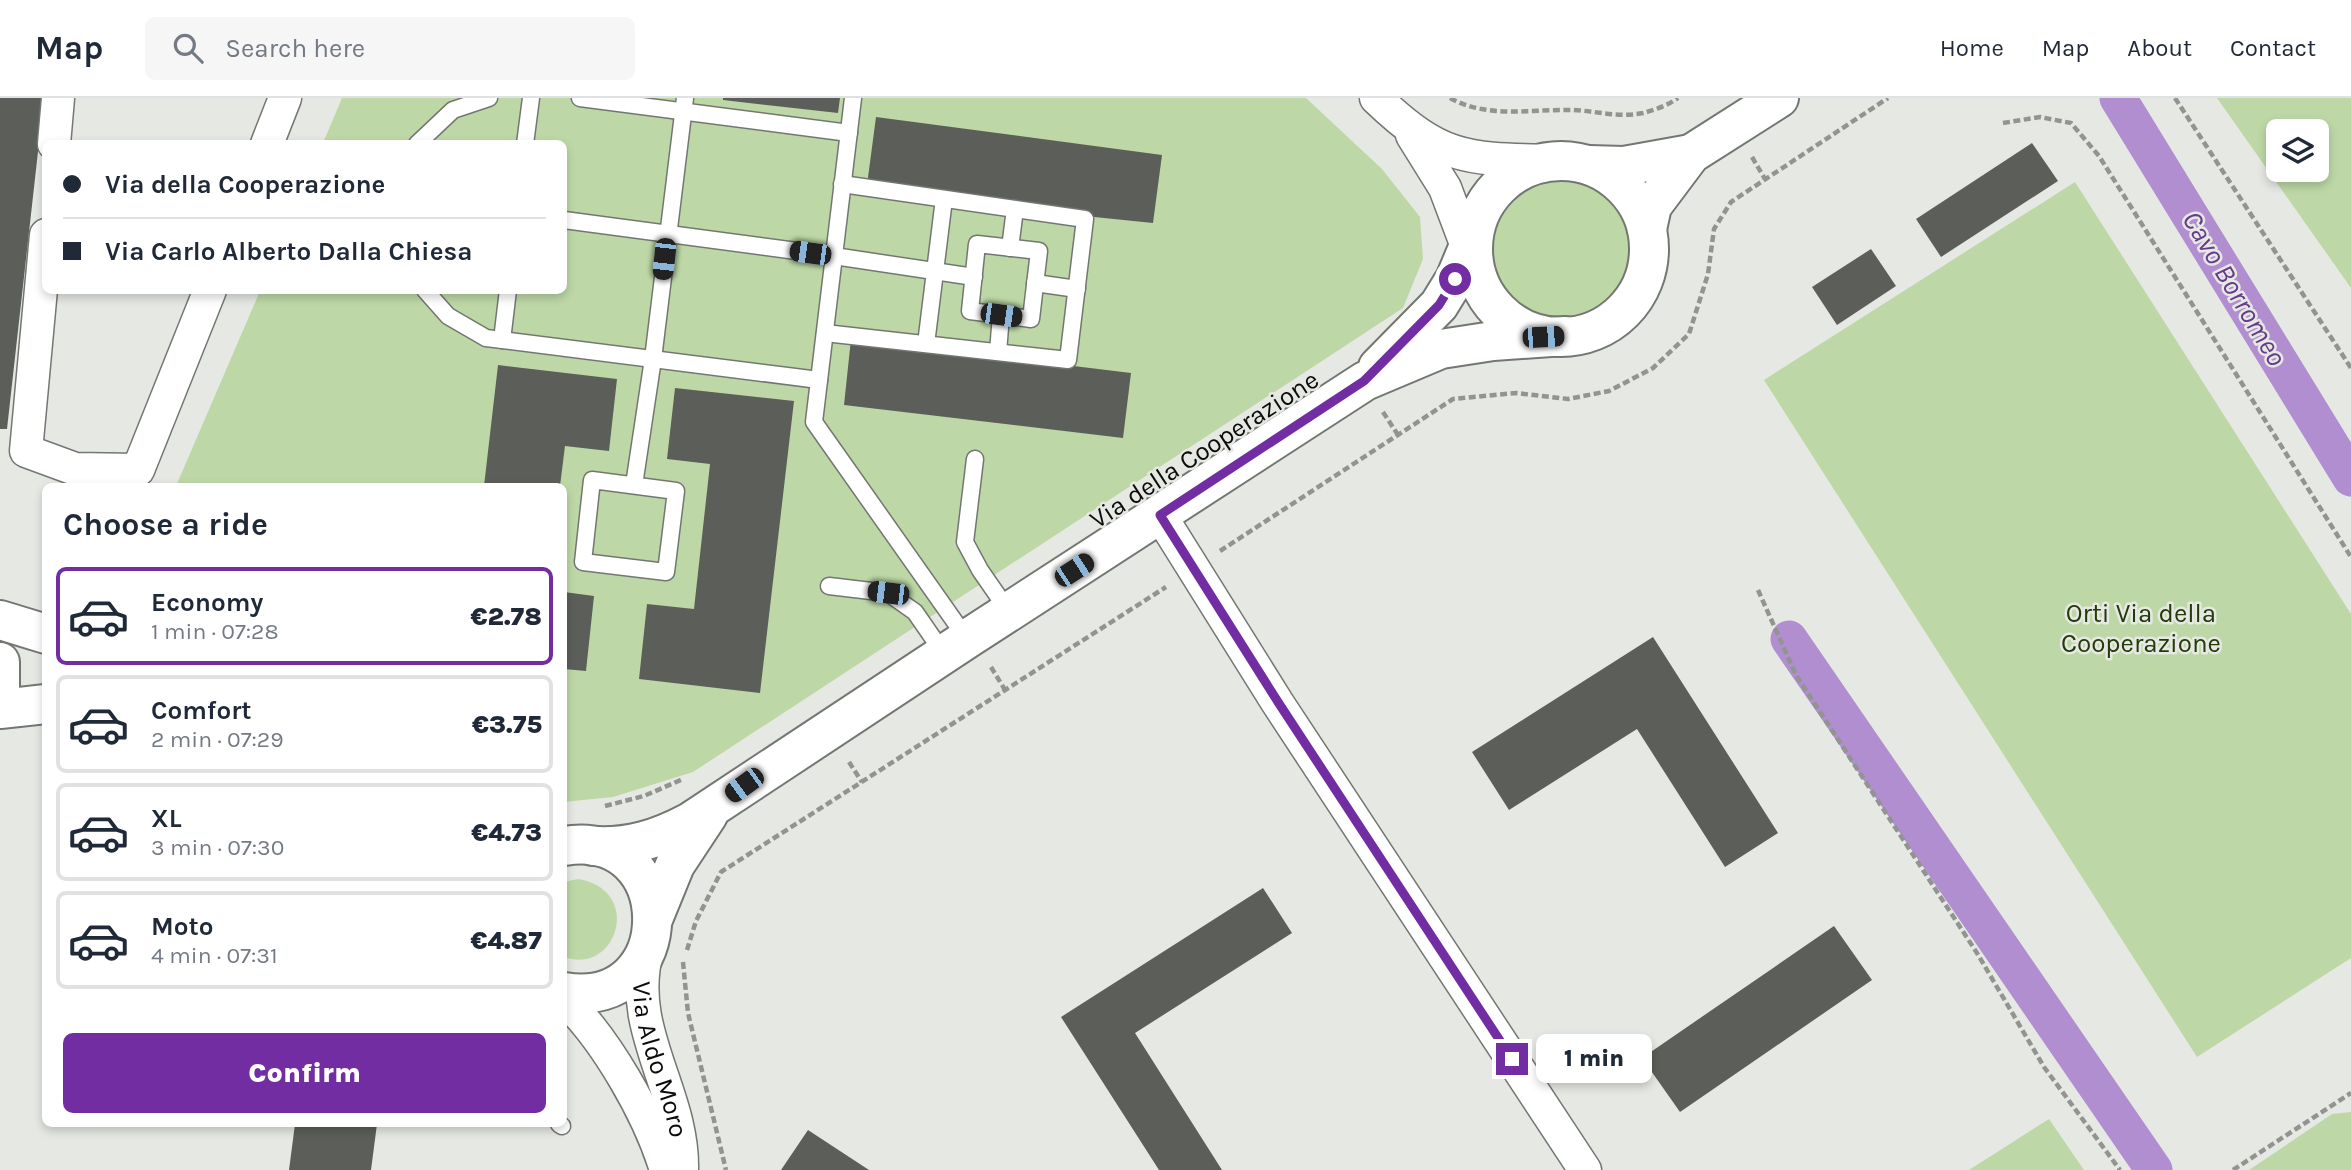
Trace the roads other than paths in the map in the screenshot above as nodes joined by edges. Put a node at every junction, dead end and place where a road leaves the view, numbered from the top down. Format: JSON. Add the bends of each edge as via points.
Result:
{"nodes":[{"id":1,"x":58,"y":98,"type":"edge"},
{"id":2,"x":285,"y":98,"type":"edge"},
{"id":3,"x":489,"y":98,"type":"edge"},
{"id":4,"x":531,"y":98,"type":"edge"},
{"id":5,"x":580,"y":98,"type":"edge"},
{"id":6,"x":853,"y":98,"type":"edge"},
{"id":7,"x":1376,"y":98,"type":"edge"},
{"id":8,"x":1779,"y":98,"type":"edge"},
{"id":9,"x":684,"y":105,"type":"edge"},
{"id":10,"x":1405,"y":126,"type":"junction"},
{"id":11,"x":849,"y":133,"type":"junction"},
{"id":12,"x":54,"y":140,"type":"edge"},
{"id":13,"x":269,"y":140,"type":"edge"},
{"id":14,"x":421,"y":140,"type":"edge"},
{"id":15,"x":526,"y":140,"type":"edge"},
{"id":16,"x":1690,"y":154,"type":"junction"},
{"id":17,"x":1573,"y":163,"type":"junction"},
{"id":18,"x":842,"y":184,"type":"junction"},
{"id":19,"x":944,"y":199,"type":"junction"},
{"id":20,"x":1015,"y":209,"type":"junction"},
{"id":21,"x":567,"y":220,"type":"edge"},
{"id":22,"x":1647,"y":229,"type":"junction"},
{"id":23,"x":667,"y":234,"type":"junction"},
{"id":24,"x":1010,"y":248,"type":"junction"},
{"id":25,"x":1475,"y":252,"type":"junction"},
{"id":26,"x":834,"y":256,"type":"junction"},
{"id":27,"x":935,"y":271,"type":"junction"},
{"id":28,"x":974,"y":277,"type":"junction"},
{"id":29,"x":42,"y":278,"type":"edge"},
{"id":30,"x":1035,"y":283,"type":"junction"},
{"id":31,"x":1077,"y":289,"type":"junction"},
{"id":32,"x":207,"y":294,"type":"edge"},
{"id":33,"x":429,"y":294,"type":"edge"},
{"id":34,"x":508,"y":294,"type":"edge"},
{"id":35,"x":1001,"y":315,"type":"junction"},
{"id":36,"x":825,"y":333,"type":"junction"},
{"id":37,"x":1565,"y":336,"type":"junction"},
{"id":38,"x":502,"y":340,"type":"junction"},
{"id":39,"x":926,"y":344,"type":"junction"},
{"id":40,"x":998,"y":352,"type":"junction"},
{"id":41,"x":653,"y":359,"type":"junction"},
{"id":42,"x":819,"y":380,"type":"junction"},
{"id":43,"x":1364,"y":381,"type":"junction"},
{"id":44,"x":975,"y":459,"type":"dead end"},
{"id":45,"x":634,"y":485,"type":"junction"},
{"id":46,"x":1160,"y":515,"type":"junction"},
{"id":47,"x":829,"y":586,"type":"dead end"},
{"id":48,"x":1009,"y":612,"type":"junction"},
{"id":49,"x":0,"y":620,"type":"edge"},
{"id":50,"x":42,"y":633,"type":"edge"},
{"id":51,"x":956,"y":646,"type":"junction"},
{"id":52,"x":0,"y":662,"type":"edge"},
{"id":53,"x":0,"y":693,"type":"edge"},
{"id":54,"x":42,"y":704,"type":"edge"},
{"id":55,"x":0,"y":709,"type":"edge"},
{"id":56,"x":714,"y":808,"type":"junction"},
{"id":57,"x":584,"y":834,"type":"edge"},
{"id":58,"x":651,"y":933,"type":"junction"},
{"id":59,"x":567,"y":992,"type":"edge"},
{"id":60,"x":567,"y":1002,"type":"edge"},
{"id":61,"x":666,"y":1170,"type":"edge"},
{"id":62,"x":682,"y":1170,"type":"edge"},
{"id":63,"x":1585,"y":1170,"type":"edge"}],
"edges":[{"from":1,"to":12,"type":"street"},
{"from":2,"to":13,"type":"street"},
{"from":3,"to":14,"type":"lane","via":[[453,110]]},
{"from":4,"to":15,"type":"lane"},
{"from":5,"to":9,"type":"lane"},
{"from":6,"to":11,"type":"lane"},
{"from":7,"to":10,"type":"street"},
{"from":8,"to":16,"type":"street"},
{"from":9,"to":11,"type":"lane"},
{"from":9,"to":23,"type":"lane"},
{"from":10,"to":17,"type":"street","via":[[1466,156]]},
{"from":10,"to":25,"type":"street","via":[[1445,188]]},
{"from":11,"to":18,"type":"lane"},
{"from":16,"to":17,"type":"street","via":[[1624,166]]},
{"from":16,"to":22,"type":"street","via":[[1652,206]]},
{"from":17,"to":22,"type":"street","via":[[1612,177],[1626,189]]},
{"from":17,"to":25,"type":"street","via":[[1534,165],[1511,177],[1490,197]]},
{"from":18,"to":19,"type":"lane"},
{"from":18,"to":26,"type":"lane"},
{"from":19,"to":20,"type":"lane"},
{"from":19,"to":27,"type":"lane"},
{"from":20,"to":24,"type":"lane"},
{"from":20,"to":31,"type":"lane","via":[[1085,219]]},
{"from":21,"to":23,"type":"lane"},
{"from":22,"to":37,"type":"street","via":[[1647,267],[1627,307],[1601,326]]},
{"from":23,"to":26,"type":"lane"},
{"from":23,"to":41,"type":"lane"},
{"from":24,"to":28,"type":"lane","via":[[977,244]]},
{"from":24,"to":30,"type":"lane","via":[[1039,251]]},
{"from":25,"to":37,"type":"street","via":[[1495,306],[1514,322],[1540,334]]},
{"from":25,"to":43,"type":"street","name":"Via della Cooperazione","via":[[1439,305]]},
{"from":26,"to":27,"type":"lane"},
{"from":26,"to":36,"type":"lane"},
{"from":27,"to":28,"type":"lane"},
{"from":27,"to":39,"type":"lane"},
{"from":28,"to":35,"type":"lane","via":[[970,311]]},
{"from":29,"to":32,"type":"street","via":[[26,451],[75,469],[138,470]]},
{"from":30,"to":31,"type":"lane"},
{"from":30,"to":35,"type":"lane","via":[[1031,319]]},
{"from":31,"to":40,"type":"lane","via":[[1068,360]]},
{"from":33,"to":38,"type":"lane","via":[[448,316],[486,338]]},
{"from":34,"to":38,"type":"lane"},
{"from":35,"to":40,"type":"lane"},
{"from":36,"to":39,"type":"lane"},
{"from":36,"to":42,"type":"lane"},
{"from":37,"to":43,"type":"street","name":"Via della Cooperazione","via":[[1441,349]]},
{"from":38,"to":41,"type":"lane"},
{"from":39,"to":40,"type":"lane"},
{"from":41,"to":42,"type":"lane"},
{"from":41,"to":45,"type":"lane"},
{"from":42,"to":51,"type":"lane","via":[[814,422]]},
{"from":43,"to":46,"type":"street","name":"Via della Cooperazione"},
{"from":44,"to":48,"type":"lane","via":[[965,542]]},
{"from":45,"to":45,"type":"lane","via":[[592,480],[583,562],[666,572],[676,491]]},
{"from":46,"to":48,"type":"street","name":"Via della Cooperazione"},
{"from":46,"to":63,"type":"street"},
{"from":47,"to":51,"type":"lane","via":[[888,593]]},
{"from":48,"to":51,"type":"street","name":"Via della Cooperazione"},
{"from":49,"to":50,"type":"street"},
{"from":51,"to":56,"type":"street","name":"Via della Cooperazione"},
{"from":52,"to":53,"type":"street"},
{"from":54,"to":55,"type":"street"},
{"from":56,"to":57,"type":"street","name":"Via della Cooperazione","via":[[644,842],[611,847]]},
{"from":56,"to":58,"type":"street","name":"Via della Cooperazione","via":[[675,865]]},
{"from":57,"to":58,"type":"street","via":[[636,870],[649,893]]},
{"from":58,"to":59,"type":"street","name":"Via della Cooperazione","via":[[634,970],[612,986],[593,993]]},
{"from":58,"to":62,"type":"street","name":"Via Aldo Moro","via":[[641,985],[642,1009],[676,1113]]},
{"from":60,"to":61,"type":"street","name":"Via Aldo Moro","via":[[616,1066]]}]}
